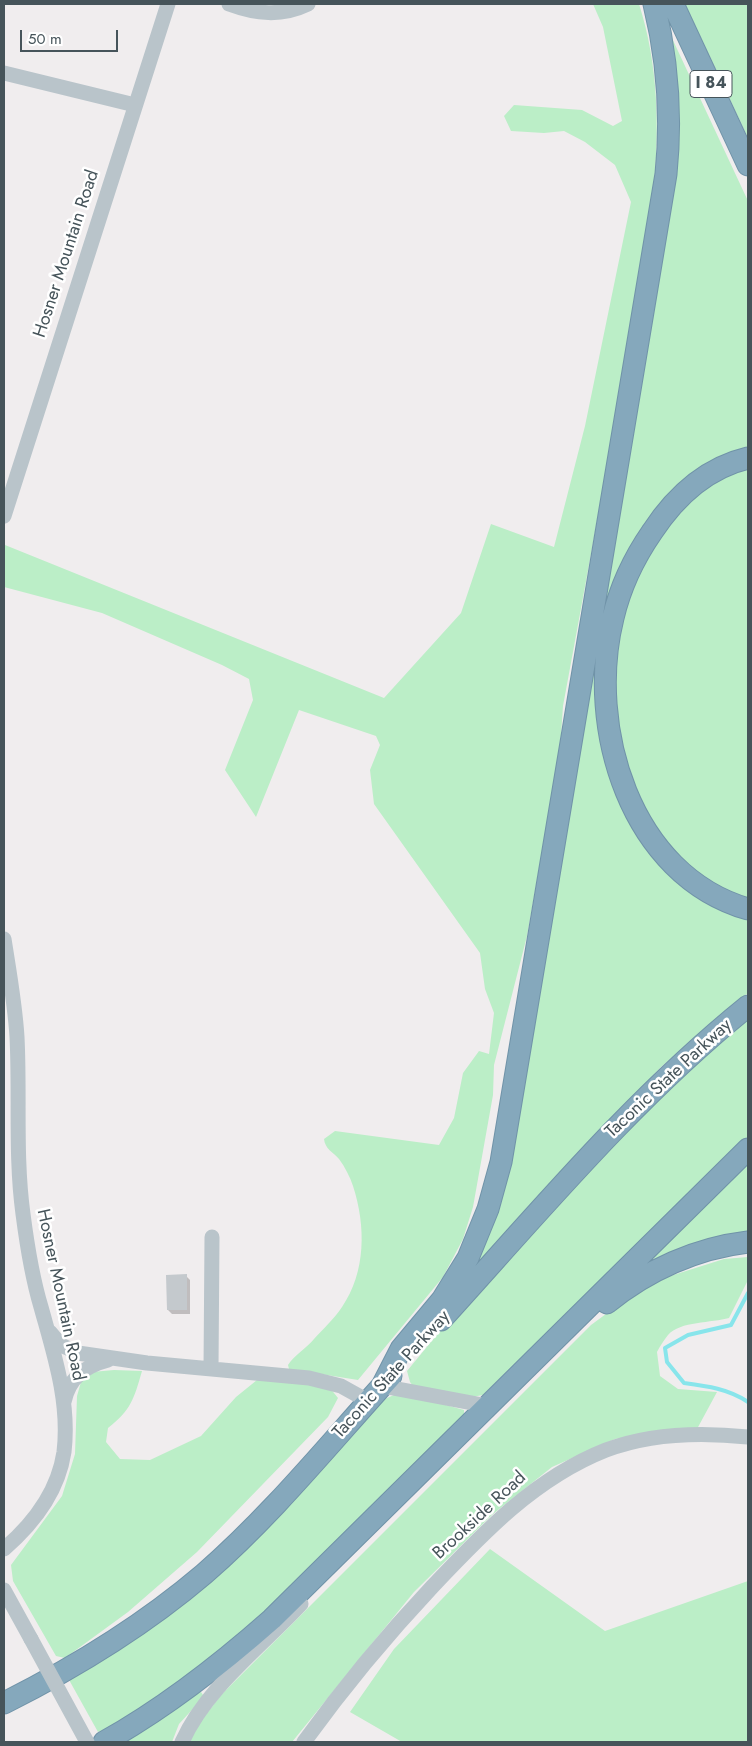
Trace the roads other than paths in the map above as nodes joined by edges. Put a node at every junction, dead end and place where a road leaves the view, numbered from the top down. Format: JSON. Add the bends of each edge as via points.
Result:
{"nodes":[{"id":1,"x":168,"y":4,"type":"edge"},
{"id":2,"x":229,"y":4,"type":"edge"},
{"id":3,"x":308,"y":4,"type":"edge"},
{"id":4,"x":654,"y":4,"type":"edge"},
{"id":5,"x":672,"y":4,"type":"edge"},
{"id":6,"x":4,"y":73,"type":"edge"},
{"id":7,"x":135,"y":104,"type":"junction"},
{"id":8,"x":748,"y":164,"type":"edge"},
{"id":9,"x":748,"y":458,"type":"edge"},
{"id":10,"x":4,"y":516,"type":"edge"},
{"id":11,"x":748,"y":909,"type":"edge"},
{"id":12,"x":4,"y":939,"type":"edge"},
{"id":13,"x":7,"y":989,"type":"edge"},
{"id":14,"x":748,"y":1006,"type":"edge"},
{"id":15,"x":748,"y":1149,"type":"edge"},
{"id":16,"x":212,"y":1236,"type":"dead end"},
{"id":17,"x":748,"y":1242,"type":"edge"},
{"id":18,"x":48,"y":1329,"type":"junction"},
{"id":19,"x":114,"y":1359,"type":"junction"},
{"id":20,"x":211,"y":1368,"type":"junction"},
{"id":21,"x":375,"y":1394,"type":"junction"},
{"id":22,"x":64,"y":1403,"type":"junction"},
{"id":23,"x":488,"y":1406,"type":"junction"},
{"id":24,"x":748,"y":1437,"type":"edge"},
{"id":25,"x":4,"y":1549,"type":"edge"},
{"id":26,"x":332,"y":1561,"type":"junction"},
{"id":27,"x":4,"y":1590,"type":"edge"},
{"id":28,"x":4,"y":1702,"type":"edge"},
{"id":29,"x":311,"y":1739,"type":"edge"},
{"id":30,"x":87,"y":1742,"type":"edge"},
{"id":31,"x":104,"y":1742,"type":"edge"},
{"id":32,"x":182,"y":1742,"type":"edge"}],
"edges":[{"from":1,"to":7,"type":"street","name":"Hosner Mountain Road"},
{"from":2,"to":3,"type":"street","via":[[253,12],[274,14]]},
{"from":4,"to":21,"type":"highway","via":[[669,85],[666,174],[501,1162],[488,1210],[468,1258],[442,1300],[402,1349]]},
{"from":5,"to":8,"type":"highway","number":"I 84"},
{"from":6,"to":7,"type":"street"},
{"from":7,"to":10,"type":"street","name":"Hosner Mountain Road"},
{"from":9,"to":11,"type":"highway","via":[[697,482],[671,506],[652,531],[622,589],[613,618],[605,675],[615,759],[643,824],[672,863],[689,878],[724,901]]},
{"from":12,"to":13,"type":"street","name":"Hosner Mountain Road"},
{"from":13,"to":18,"type":"street","name":"Hosner Mountain Road","via":[[17,1036],[17,1164],[22,1213],[29,1257]]},
{"from":14,"to":21,"type":"highway","name":"Taconic State Parkway","via":[[687,1058],[619,1124]]},
{"from":15,"to":23,"type":"highway"},
{"from":16,"to":20,"type":"street"},
{"from":17,"to":23,"type":"highway","via":[[688,1257],[637,1281],[598,1311],[542,1364]]},
{"from":18,"to":19,"type":"street","via":[[69,1350]]},
{"from":18,"to":22,"type":"street","name":"Hosner Mountain Road"},
{"from":19,"to":20,"type":"street"},
{"from":19,"to":22,"type":"street","via":[[97,1363],[80,1373],[68,1387]]},
{"from":20,"to":21,"type":"street","via":[[332,1382],[351,1390]]},
{"from":21,"to":23,"type":"street"},
{"from":21,"to":28,"type":"highway","name":"Taconic State Parkway","via":[[271,1509],[204,1574],[91,1656]]},
{"from":22,"to":25,"type":"street","name":"Hosner Mountain Road","via":[[64,1453],[52,1490],[41,1511]]},
{"from":23,"to":26,"type":"highway"},
{"from":24,"to":29,"type":"street","name":"Brookside Road","via":[[684,1434],[646,1439],[600,1453],[537,1487],[496,1522],[417,1604],[352,1678]]},
{"from":26,"to":31,"type":"highway","via":[[223,1661],[163,1706]]},
{"from":26,"to":32,"type":"street","via":[[313,1592],[207,1700]]},
{"from":27,"to":30,"type":"street","bridge":true}]}
